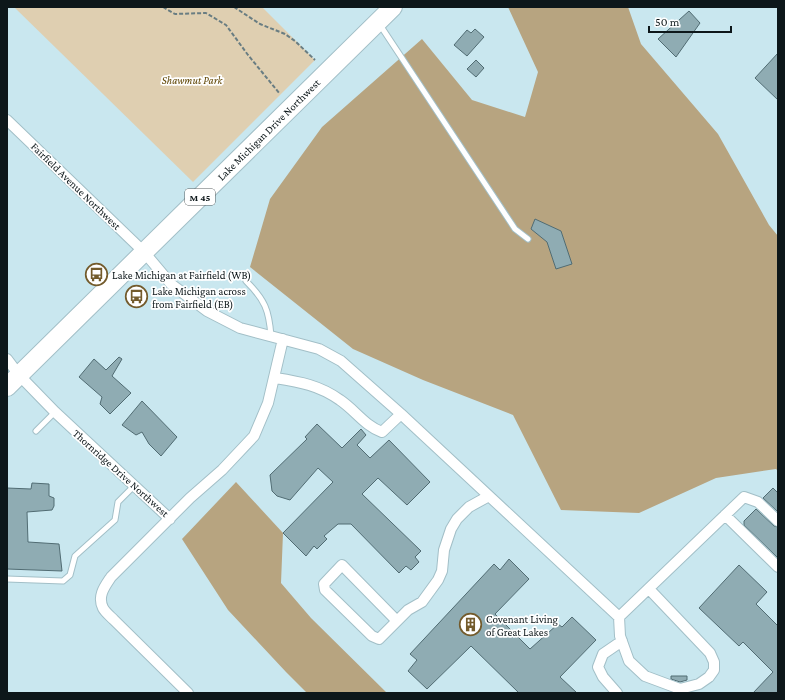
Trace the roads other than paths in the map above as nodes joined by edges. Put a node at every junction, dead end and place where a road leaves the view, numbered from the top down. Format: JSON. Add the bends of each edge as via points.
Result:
{"nodes":[{"id":1,"x":393,"y":7,"type":"edge"},
{"id":2,"x":378,"y":22,"type":"junction"},
{"id":3,"x":7,"y":120,"type":"edge"},
{"id":4,"x":528,"y":239,"type":"dead end"},
{"id":5,"x":144,"y":252,"type":"junction"},
{"id":6,"x":246,"y":281,"type":"dead end"},
{"id":7,"x":271,"y":336,"type":"junction"},
{"id":8,"x":283,"y":339,"type":"junction"},
{"id":9,"x":7,"y":359,"type":"edge"},
{"id":10,"x":275,"y":378,"type":"junction"},
{"id":11,"x":13,"y":381,"type":"edge"},
{"id":12,"x":55,"y":412,"type":"junction"},
{"id":13,"x":401,"y":414,"type":"junction"},
{"id":14,"x":36,"y":431,"type":"dead end"},
{"id":15,"x":134,"y":486,"type":"junction"},
{"id":16,"x":489,"y":496,"type":"junction"},
{"id":17,"x":725,"y":515,"type":"junction"},
{"id":18,"x":170,"y":519,"type":"junction"},
{"id":19,"x":778,"y":521,"type":"edge"},
{"id":20,"x":778,"y":567,"type":"edge"},
{"id":21,"x":7,"y":579,"type":"edge"},
{"id":22,"x":649,"y":589,"type":"junction"},
{"id":23,"x":619,"y":617,"type":"junction"},
{"id":24,"x":397,"y":621,"type":"junction"},
{"id":25,"x":622,"y":641,"type":"junction"},
{"id":26,"x":188,"y":693,"type":"edge"},
{"id":27,"x":617,"y":693,"type":"edge"}],
"edges":[{"from":1,"to":2,"type":"highway","name":"Lake Michigan Drive Northwest","number":"M 45"},
{"from":2,"to":4,"type":"lane","via":[[515,229]]},
{"from":2,"to":5,"type":"highway","name":"Lake Michigan Drive Northwest","number":"M 45"},
{"from":3,"to":5,"type":"street","name":"Fairfield Avenue Northwest"},
{"from":5,"to":7,"type":"street","name":"Fairfield Avenue Northwest","via":[[171,284],[207,311],[240,328]]},
{"from":5,"to":11,"type":"highway","name":"Lake Michigan Drive Northwest","number":"M 45"},
{"from":6,"to":7,"type":"lane","via":[[264,301],[270,320]]},
{"from":7,"to":8,"type":"street","name":"Fairfield Avenue Northwest"},
{"from":8,"to":10,"type":"street","name":"Thornridge Drive Northwest"},
{"from":8,"to":13,"type":"street","name":"Fairfield Avenue Northwest","via":[[319,349],[341,361]]},
{"from":9,"to":11,"type":"street","name":"Thornridge Drive Northwest"},
{"from":10,"to":13,"type":"street","via":[[309,384],[326,391],[372,429],[382,432]]},
{"from":10,"to":18,"type":"street","name":"Thornridge Drive Northwest","via":[[254,436]]},
{"from":11,"to":12,"type":"street","name":"Thornridge Drive Northwest"},
{"from":12,"to":14,"type":"lane"},
{"from":12,"to":15,"type":"street","name":"Thornridge Drive Northwest"},
{"from":13,"to":16,"type":"street","name":"Fairfield Avenue Northwest"},
{"from":15,"to":18,"type":"street","name":"Thornridge Drive Northwest"},
{"from":15,"to":21,"type":"lane","via":[[118,502],[115,520],[75,556],[70,575],[63,581]]},
{"from":16,"to":23,"type":"street","name":"Fairfield Avenue Northwest"},
{"from":16,"to":24,"type":"street","via":[[469,507],[457,519],[444,550],[442,571],[438,580],[422,602],[408,610]]},
{"from":17,"to":19,"type":"street","via":[[744,497],[758,502]]},
{"from":17,"to":20,"type":"street"},
{"from":17,"to":22,"type":"street"},
{"from":18,"to":26,"type":"street","via":[[104,586],[101,598],[103,608]]},
{"from":22,"to":23,"type":"street"},
{"from":22,"to":25,"type":"street","via":[[710,653],[714,670],[699,684],[680,688],[645,676],[629,661]]},
{"from":23,"to":25,"type":"street"},
{"from":24,"to":24,"type":"street","via":[[379,639],[372,636],[325,590],[324,584],[342,565]]},
{"from":25,"to":27,"type":"street","via":[[602,654],[598,667]]}]}
